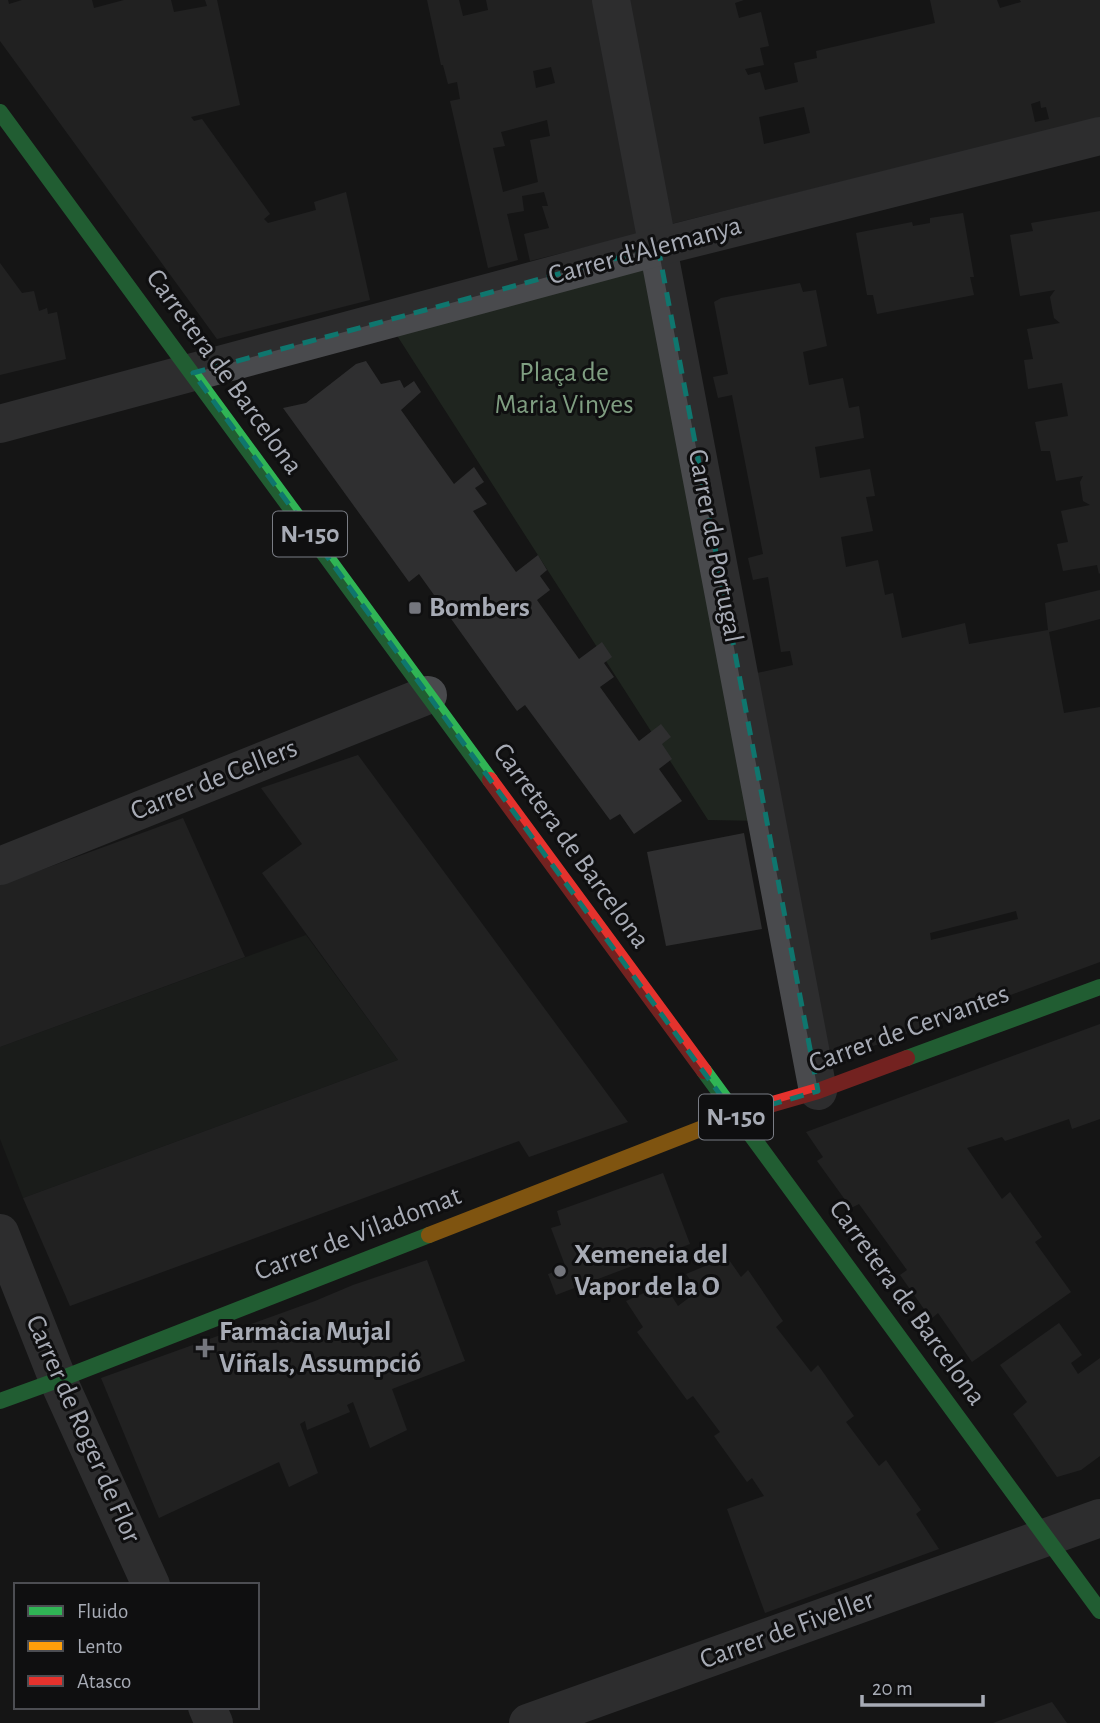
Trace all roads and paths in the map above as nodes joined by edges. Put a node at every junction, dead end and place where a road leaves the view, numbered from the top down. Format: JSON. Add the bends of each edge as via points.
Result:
{"nodes":[{"id":1,"x":611,"y":0,"type":"edge"},
{"id":2,"x":0,"y":112,"type":"edge"},
{"id":3,"x":1100,"y":136,"type":"edge"},
{"id":4,"x":658,"y":247,"type":"junction"},
{"id":5,"x":193,"y":373,"type":"junction"},
{"id":6,"x":0,"y":424,"type":"edge"},
{"id":7,"x":428,"y":695,"type":"junction"},
{"id":8,"x":0,"y":866,"type":"edge"},
{"id":9,"x":1100,"y":987,"type":"edge"},
{"id":10,"x":818,"y":1091,"type":"junction"},
{"id":11,"x":735,"y":1115,"type":"junction"},
{"id":12,"x":0,"y":1233,"type":"edge"},
{"id":13,"x":58,"y":1380,"type":"junction"},
{"id":14,"x":0,"y":1402,"type":"edge"},
{"id":15,"x":1100,"y":1518,"type":"edge"},
{"id":16,"x":1046,"y":1537,"type":"junction"},
{"id":17,"x":150,"y":1583,"type":"edge"},
{"id":18,"x":1100,"y":1611,"type":"edge"},
{"id":19,"x":528,"y":1723,"type":"edge"}],
"edges":[{"from":1,"to":4,"type":"street","name":"Carrer de Portugal"},
{"from":2,"to":5,"type":"main road","name":"Carretera de Barcelona","number":"N-150"},
{"from":3,"to":4,"type":"street","name":"Carrer d'Alemanya"},
{"from":4,"to":5,"type":"street","name":"Carrer d'Alemanya"},
{"from":4,"to":10,"type":"street","name":"Carrer de Portugal"},
{"from":5,"to":6,"type":"street","name":"Carrer d'Alemanya"},
{"from":5,"to":7,"type":"main road","name":"Carretera de Barcelona","number":"N-150"},
{"from":7,"to":8,"type":"street","name":"Carrer de Cellers"},
{"from":7,"to":11,"type":"main road","name":"Carretera de Barcelona","number":"N-150"},
{"from":9,"to":10,"type":"main road","name":"Carrer de Cervantes"},
{"from":10,"to":11,"type":"main road","name":"Carrer de Cervantes"},
{"from":11,"to":13,"type":"main road","name":"Carrer de Viladomat"},
{"from":11,"to":16,"type":"main road","name":"Carretera de Barcelona","number":"N-150"},
{"from":12,"to":13,"type":"street","name":"Carrer de Roger de Flor"},
{"from":13,"to":14,"type":"main road","name":"Carrer de Viladomat"},
{"from":13,"to":17,"type":"street","name":"Carrer de Roger de Flor"},
{"from":15,"to":16,"type":"street","name":"Carrer de Fiveller"},
{"from":16,"to":18,"type":"main road","name":"Carretera de Barcelona","number":"N-150"},
{"from":16,"to":19,"type":"street","name":"Carrer de Fiveller"}]}
